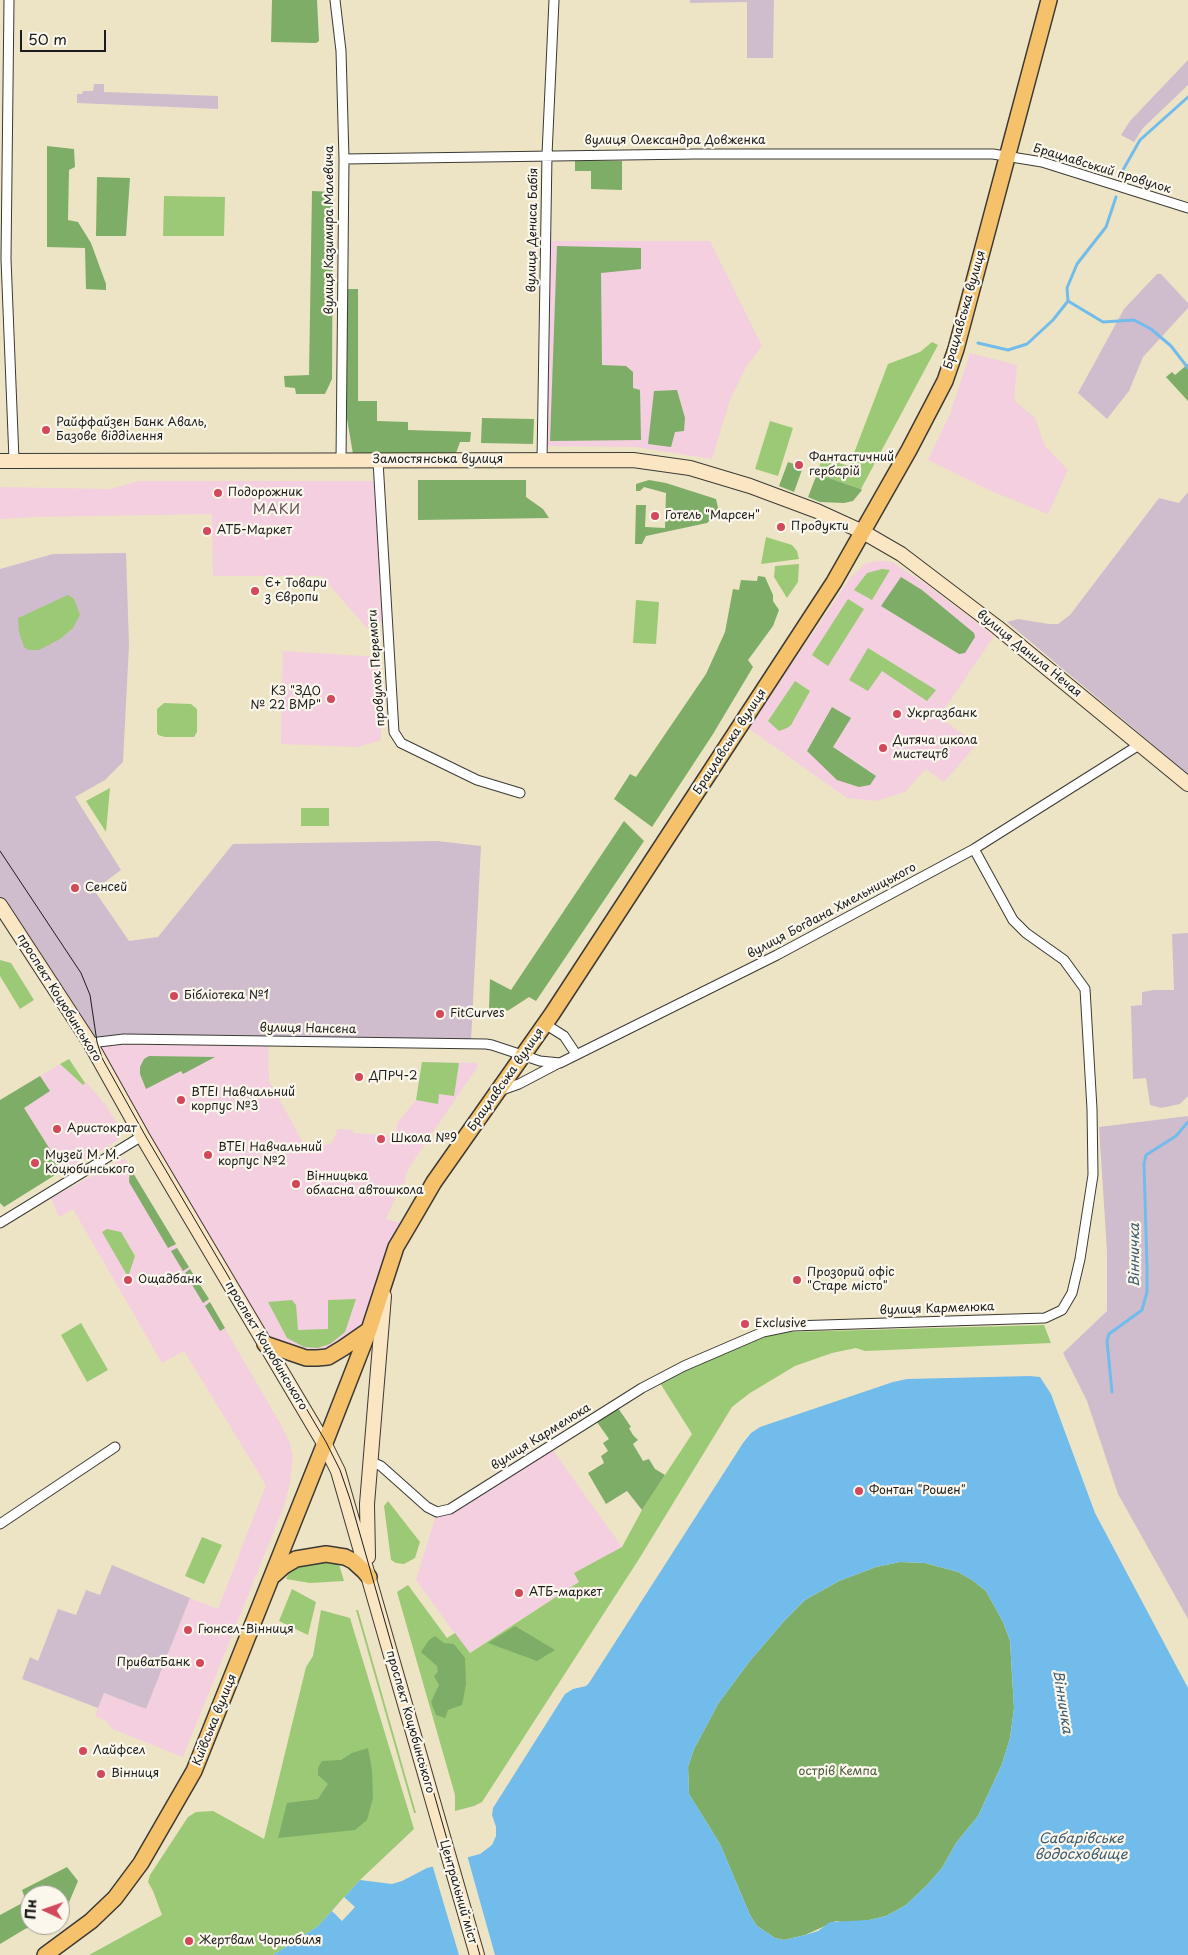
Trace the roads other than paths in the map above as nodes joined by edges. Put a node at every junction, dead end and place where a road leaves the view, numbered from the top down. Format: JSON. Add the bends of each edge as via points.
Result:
{"nodes":[{"id":1,"x":9,"y":0,"type":"edge"},
{"id":2,"x":335,"y":0,"type":"edge"},
{"id":3,"x":554,"y":0,"type":"edge"},
{"id":4,"x":1049,"y":0,"type":"edge"},
{"id":5,"x":4,"y":155,"type":"edge"},
{"id":6,"x":547,"y":155,"type":"junction"},
{"id":7,"x":1007,"y":155,"type":"junction"},
{"id":8,"x":344,"y":159,"type":"junction"},
{"id":9,"x":1188,"y":208,"type":"edge"},
{"id":10,"x":14,"y":460,"type":"junction"},
{"id":11,"x":542,"y":460,"type":"junction"},
{"id":12,"x":0,"y":461,"type":"edge"},
{"id":13,"x":341,"y":461,"type":"junction"},
{"id":14,"x":378,"y":461,"type":"junction"},
{"id":15,"x":863,"y":532,"type":"junction"},
{"id":16,"x":1139,"y":745,"type":"junction"},
{"id":17,"x":1188,"y":784,"type":"edge"},
{"id":18,"x":520,"y":793,"type":"dead end"},
{"id":19,"x":974,"y":849,"type":"junction"},
{"id":20,"x":0,"y":905,"type":"edge"},
{"id":21,"x":545,"y":1024,"type":"junction"},
{"id":22,"x":90,"y":1043,"type":"junction"},
{"id":23,"x":576,"y":1054,"type":"junction"},
{"id":24,"x":523,"y":1055,"type":"junction"},
{"id":25,"x":560,"y":1062,"type":"junction"},
{"id":26,"x":498,"y":1091,"type":"junction"},
{"id":27,"x":142,"y":1136,"type":"junction"},
{"id":28,"x":0,"y":1223,"type":"edge"},
{"id":29,"x":385,"y":1281,"type":"junction"},
{"id":30,"x":369,"y":1330,"type":"junction"},
{"id":31,"x":265,"y":1344,"type":"junction"},
{"id":32,"x":325,"y":1445,"type":"junction"},
{"id":33,"x":114,"y":1447,"type":"dead end"},
{"id":34,"x":370,"y":1461,"type":"junction"},
{"id":35,"x":0,"y":1524,"type":"edge"},
{"id":36,"x":273,"y":1576,"type":"junction"},
{"id":37,"x":369,"y":1577,"type":"junction"},
{"id":38,"x":440,"y":1828,"type":"joint"},
{"id":39,"x":45,"y":1955,"type":"edge"},
{"id":40,"x":477,"y":1955,"type":"edge"}],
"edges":[{"from":1,"to":5,"type":"street"},
{"from":2,"to":8,"type":"street","name":"вулиця Казимира Малевича","via":[[341,51]]},
{"from":3,"to":6,"type":"street","name":"вулиця Дениса Бабія"},
{"from":4,"to":7,"type":"main road","name":"Брацлавська вулиця"},
{"from":5,"to":10,"type":"street"},
{"from":6,"to":7,"type":"street","name":"вулиця Олександра Довженка","via":[[858,152]]},
{"from":6,"to":8,"type":"street","name":"вулиця Олександра Довженка"},
{"from":6,"to":11,"type":"street","name":"вулиця Дениса Бабія"},
{"from":7,"to":9,"type":"street","name":"Брацлавський провулок","via":[[1042,162]]},
{"from":7,"to":15,"type":"main road","name":"Брацлавська вулиця","via":[[945,381]]},
{"from":8,"to":13,"type":"street","name":"вулиця Казимира Малевича"},
{"from":10,"to":12,"type":"main road","name":"Замостянська вулиця"},
{"from":10,"to":13,"type":"main road","name":"Замостянська вулиця"},
{"from":11,"to":14,"type":"main road","name":"Замостянська вулиця"},
{"from":11,"to":15,"type":"main road","name":"Замостянська вулиця","via":[[633,460],[690,468],[750,486]]},
{"from":13,"to":14,"type":"main road","name":"Замостянська вулиця"},
{"from":14,"to":18,"type":"street","name":"провулок Перемоги","via":[[394,732],[402,743],[477,780]]},
{"from":15,"to":16,"type":"main road","name":"вулиця Данила Нечая","via":[[901,554],[997,627]]},
{"from":15,"to":21,"type":"main road","name":"Брацлавська вулиця","via":[[834,582]]},
{"from":16,"to":17,"type":"main road","name":"вулиця Данила Нечая"},
{"from":16,"to":19,"type":"street","name":"вулиця Богдана Хмельницького"},
{"from":19,"to":23,"type":"street","name":"вулиця Богдана Хмельницького","via":[[778,955]]},
{"from":19,"to":34,"type":"street","name":"вулиця Кармелюка","via":[[1013,920],[1064,960],[1085,989],[1093,1175],[1080,1259],[1072,1293],[1062,1310],[1045,1318],[792,1326],[763,1332],[642,1388],[450,1509],[437,1512],[381,1466]]},
{"from":20,"to":22,"type":"main road","name":"проспект Коцюбинського"},
{"from":21,"to":23,"type":"street","via":[[564,1036]]},
{"from":21,"to":24,"type":"main road","name":"Брацлавська вулиця"},
{"from":22,"to":24,"type":"street","name":"вулиця Нансена","via":[[140,1039],[486,1044]]},
{"from":22,"to":27,"type":"main road","name":"проспект Коцюбинського"},
{"from":23,"to":25,"type":"street","name":"вулиця Богдана Хмельницького"},
{"from":24,"to":25,"type":"street","via":[[540,1061]]},
{"from":24,"to":26,"type":"main road","name":"Брацлавська вулиця"},
{"from":25,"to":26,"type":"street","name":"вулиця Богдана Хмельницького","via":[[519,1084]]},
{"from":26,"to":29,"type":"main road","name":"Брацлавська вулиця","via":[[434,1182],[396,1247]]},
{"from":27,"to":28,"type":"street"},
{"from":27,"to":31,"type":"main road","name":"проспект Коцюбинського"},
{"from":29,"to":30,"type":"main road","name":"Брацлавська вулиця"},
{"from":29,"to":34,"type":"main road"},
{"from":30,"to":31,"type":"main road","via":[[322,1358],[306,1358]]},
{"from":30,"to":32,"type":"main road","name":"Брацлавська вулиця"},
{"from":31,"to":32,"type":"main road","name":"проспект Коцюбинського"},
{"from":32,"to":36,"type":"main road","name":"Київська вулиця"},
{"from":32,"to":37,"type":"main road","name":"проспект Коцюбинського","via":[[338,1471]]},
{"from":33,"to":35,"type":"street"},
{"from":34,"to":37,"type":"main road","via":[[367,1504]]},
{"from":36,"to":37,"type":"main road","via":[[296,1559],[326,1554],[345,1557]]},
{"from":36,"to":39,"type":"main road","name":"Київська вулиця","via":[[194,1771],[141,1863],[115,1898],[91,1921]]},
{"from":37,"to":38,"type":"main road","name":"проспект Коцюбинського"},
{"from":38,"to":40,"type":"main road","name":"Центральний міст"}]}
